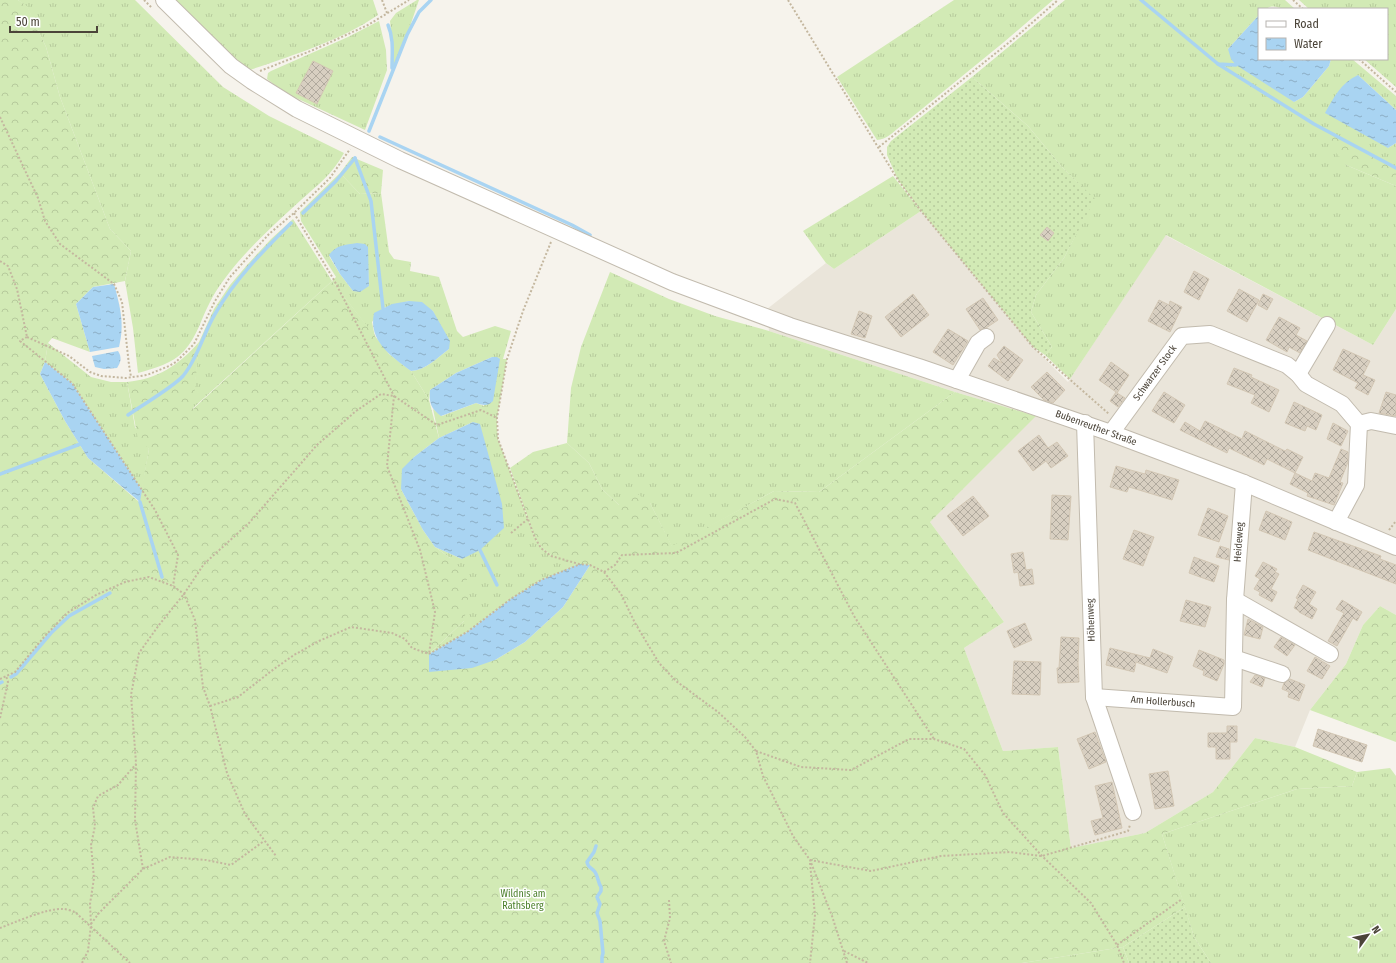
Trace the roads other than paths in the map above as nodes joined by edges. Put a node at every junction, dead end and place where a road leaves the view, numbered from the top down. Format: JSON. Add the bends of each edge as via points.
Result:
{"nodes":[{"id":1,"x":164,"y":0,"type":"edge"},
{"id":2,"x":1327,"y":325,"type":"dead end"},
{"id":3,"x":986,"y":337,"type":"dead end"},
{"id":4,"x":1298,"y":374,"type":"junction"},
{"id":5,"x":957,"y":380,"type":"junction"},
{"id":6,"x":1085,"y":423,"type":"junction"},
{"id":7,"x":1359,"y":424,"type":"junction"},
{"id":8,"x":1396,"y":426,"type":"edge"},
{"id":9,"x":1115,"y":427,"type":"junction"},
{"id":10,"x":1244,"y":483,"type":"junction"},
{"id":11,"x":1336,"y":522,"type":"junction"},
{"id":12,"x":1396,"y":547,"type":"edge"},
{"id":13,"x":1235,"y":600,"type":"junction"},
{"id":14,"x":1330,"y":654,"type":"dead end"},
{"id":15,"x":1234,"y":658,"type":"junction"},
{"id":16,"x":1282,"y":674,"type":"dead end"},
{"id":17,"x":1094,"y":697,"type":"junction"},
{"id":18,"x":1233,"y":707,"type":"joint"},
{"id":19,"x":1133,"y":812,"type":"road end"}],
"edges":[{"from":1,"to":5,"type":"street","name":"Bubenreuther Straße","via":[[231,66],[252,81],[297,110],[400,160],[672,282],[790,326]]},
{"from":2,"to":4,"type":"street"},
{"from":3,"to":5,"type":"street","via":[[978,343]]},
{"from":4,"to":7,"type":"street","name":"Schwarzer Stock","via":[[1306,384],[1342,404]]},
{"from":4,"to":9,"type":"street","name":"Schwarzer Stock","via":[[1287,365],[1210,334],[1182,336]]},
{"from":5,"to":6,"type":"street","name":"Bubenreuther Straße"},
{"from":6,"to":9,"type":"street","name":"Bubenreuther Straße"},
{"from":6,"to":17,"type":"street","name":"Höhenweg"},
{"from":7,"to":8,"type":"street","via":[[1371,421]]},
{"from":7,"to":11,"type":"street","via":[[1356,486]]},
{"from":9,"to":10,"type":"street","name":"Bubenreuther Straße"},
{"from":10,"to":11,"type":"street","name":"Bubenreuther Straße"},
{"from":10,"to":13,"type":"street","name":"Heideweg"},
{"from":11,"to":12,"type":"street","name":"Bubenreuther Straße"},
{"from":13,"to":14,"type":"street"},
{"from":13,"to":15,"type":"street","name":"Heideweg"},
{"from":15,"to":16,"type":"street"},
{"from":15,"to":18,"type":"street","name":"Heideweg"},
{"from":17,"to":18,"type":"street","name":"Am Hollerbusch"},
{"from":17,"to":19,"type":"street","name":"Höhenweg"}]}
